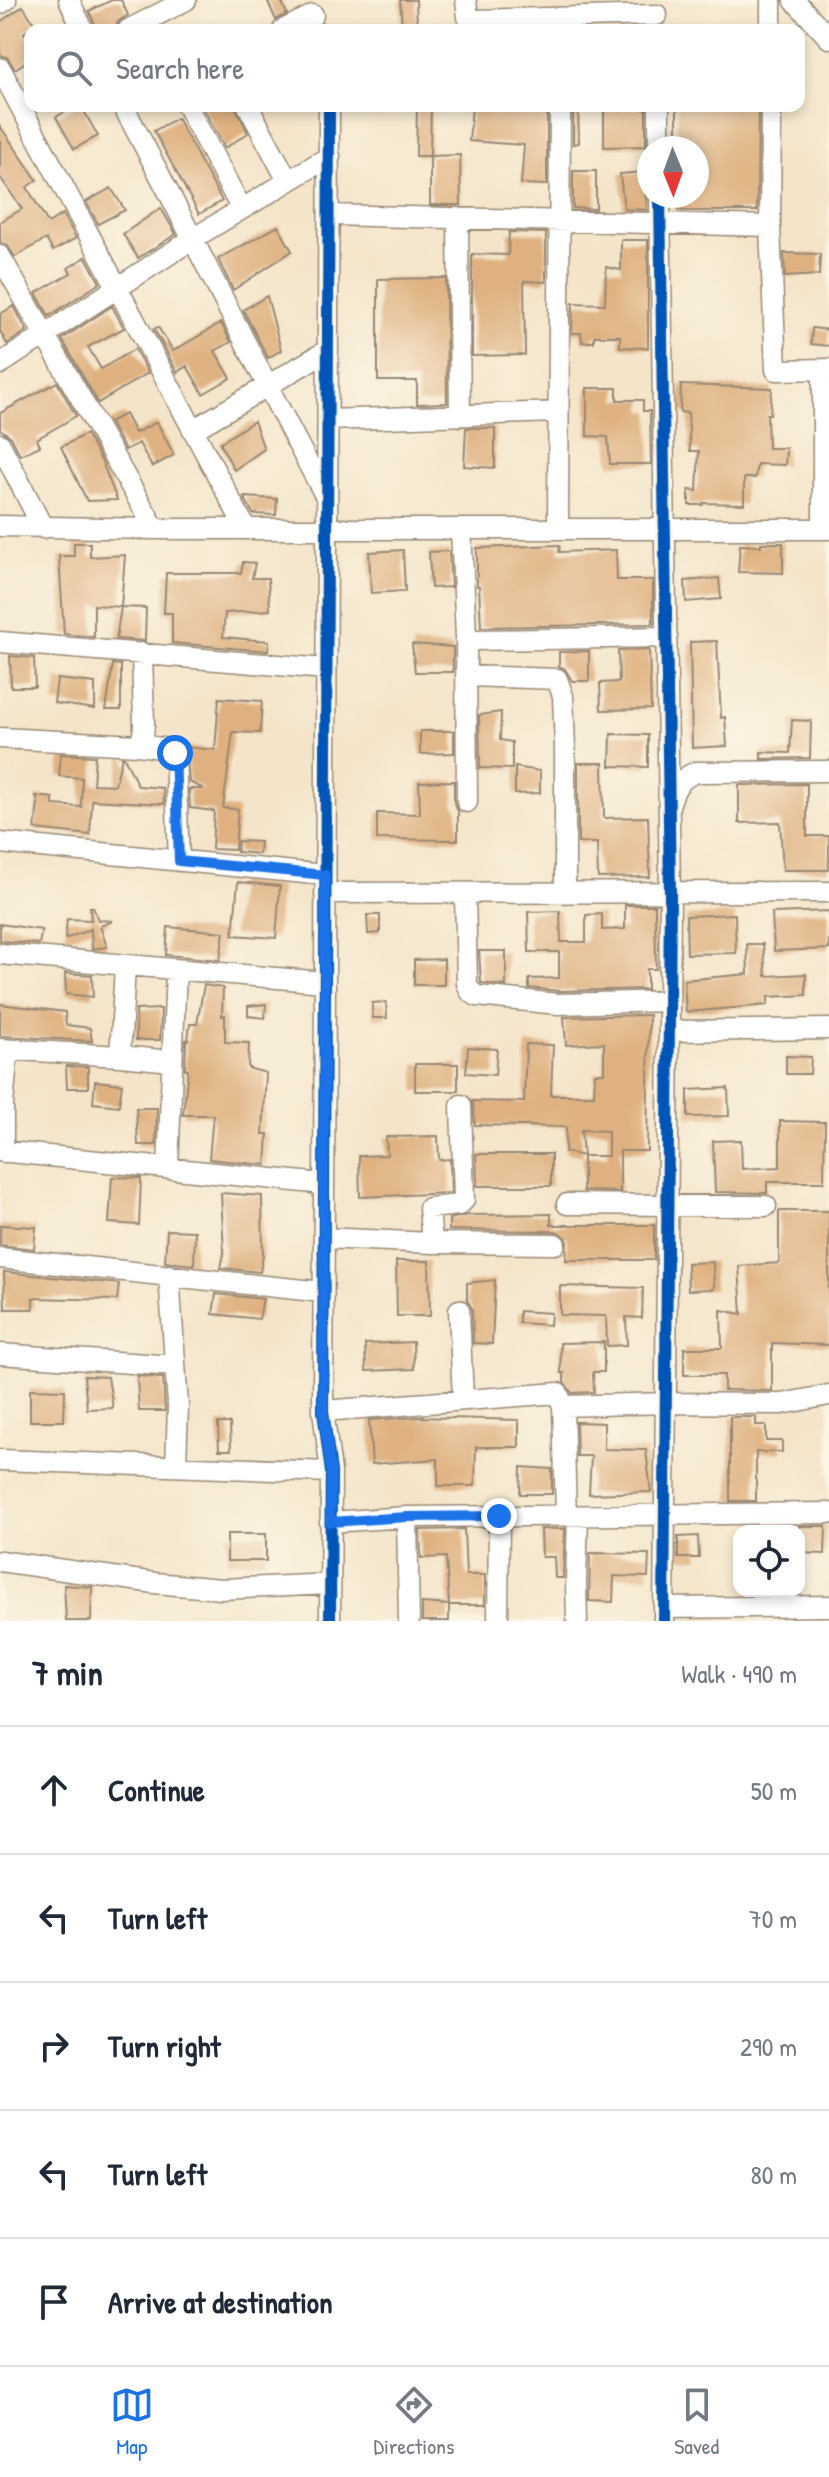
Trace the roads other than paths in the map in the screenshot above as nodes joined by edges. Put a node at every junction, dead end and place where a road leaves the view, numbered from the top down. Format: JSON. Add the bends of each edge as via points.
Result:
{"nodes":[{"id":1,"x":6,"y":0,"type":"edge"},
{"id":2,"x":69,"y":0,"type":"edge"},
{"id":3,"x":186,"y":0,"type":"edge"},
{"id":4,"x":466,"y":0,"type":"edge"},
{"id":5,"x":771,"y":0,"type":"edge"},
{"id":6,"x":794,"y":0,"type":"edge"},
{"id":7,"x":0,"y":4,"type":"edge"},
{"id":8,"x":657,"y":15,"type":"edge"},
{"id":9,"x":80,"y":24,"type":"edge"},
{"id":10,"x":140,"y":24,"type":"edge"},
{"id":11,"x":557,"y":24,"type":"edge"},
{"id":12,"x":771,"y":24,"type":"edge"},
{"id":13,"x":829,"y":38,"type":"edge"},
{"id":14,"x":0,"y":68,"type":"edge"},
{"id":15,"x":133,"y":112,"type":"edge"},
{"id":16,"x":190,"y":112,"type":"edge"},
{"id":17,"x":251,"y":112,"type":"edge"},
{"id":18,"x":329,"y":112,"type":"edge"},
{"id":19,"x":560,"y":112,"type":"edge"},
{"id":20,"x":659,"y":112,"type":"edge"},
{"id":21,"x":771,"y":112,"type":"edge"},
{"id":22,"x":659,"y":136,"type":"edge"},
{"id":23,"x":330,"y":156,"type":"junction"},
{"id":24,"x":288,"y":181,"type":"junction"},
{"id":25,"x":241,"y":208,"type":"junction"},
{"id":26,"x":660,"y":208,"type":"edge"},
{"id":27,"x":329,"y":215,"type":"junction"},
{"id":28,"x":458,"y":218,"type":"junction"},
{"id":29,"x":560,"y":220,"type":"junction"},
{"id":30,"x":661,"y":222,"type":"junction"},
{"id":31,"x":770,"y":226,"type":"junction"},
{"id":32,"x":194,"y":238,"type":"junction"},
{"id":33,"x":0,"y":256,"type":"edge"},
{"id":34,"x":117,"y":288,"type":"junction"},
{"id":35,"x":45,"y":334,"type":"junction"},
{"id":36,"x":328,"y":350,"type":"junction"},
{"id":37,"x":0,"y":364,"type":"edge"},
{"id":38,"x":826,"y":370,"type":"edge"},
{"id":39,"x":266,"y":388,"type":"junction"},
{"id":40,"x":557,"y":412,"type":"junction"},
{"id":41,"x":460,"y":416,"type":"junction"},
{"id":42,"x":328,"y":420,"type":"junction"},
{"id":43,"x":193,"y":430,"type":"junction"},
{"id":44,"x":0,"y":444,"type":"edge"},
{"id":45,"x":327,"y":501,"type":"junction"},
{"id":46,"x":0,"y":526,"type":"edge"},
{"id":47,"x":43,"y":528,"type":"junction"},
{"id":48,"x":155,"y":529,"type":"junction"},
{"id":49,"x":246,"y":529,"type":"junction"},
{"id":50,"x":327,"y":529,"type":"junction"},
{"id":51,"x":461,"y":529,"type":"junction"},
{"id":52,"x":558,"y":529,"type":"junction"},
{"id":53,"x":665,"y":529,"type":"junction"},
{"id":54,"x":826,"y":529,"type":"edge"},
{"id":55,"x":466,"y":637,"type":"junction"},
{"id":56,"x":667,"y":637,"type":"junction"},
{"id":57,"x":0,"y":642,"type":"edge"},
{"id":58,"x":142,"y":653,"type":"junction"},
{"id":59,"x":326,"y":669,"type":"junction"},
{"id":60,"x":466,"y":676,"type":"junction"},
{"id":61,"x":0,"y":738,"type":"edge"},
{"id":62,"x":138,"y":745,"type":"junction"},
{"id":63,"x":829,"y":771,"type":"edge"},
{"id":64,"x":467,"y":802,"type":"dead end"},
{"id":65,"x":668,"y":809,"type":"junction"},
{"id":66,"x":0,"y":843,"type":"edge"},
{"id":67,"x":179,"y":861,"type":"junction"},
{"id":68,"x":325,"y":884,"type":"junction"},
{"id":69,"x":829,"y":892,"type":"edge"},
{"id":70,"x":465,"y":893,"type":"junction"},
{"id":71,"x":565,"y":893,"type":"junction"},
{"id":72,"x":670,"y":893,"type":"junction"},
{"id":73,"x":0,"y":954,"type":"edge"},
{"id":74,"x":125,"y":966,"type":"junction"},
{"id":75,"x":176,"y":970,"type":"junction"},
{"id":76,"x":324,"y":982,"type":"junction"},
{"id":77,"x":669,"y":1001,"type":"junction"},
{"id":78,"x":829,"y":1029,"type":"edge"},
{"id":79,"x":669,"y":1031,"type":"junction"},
{"id":80,"x":4,"y":1050,"type":"edge"},
{"id":81,"x":120,"y":1056,"type":"junction"},
{"id":82,"x":172,"y":1061,"type":"junction"},
{"id":83,"x":461,"y":1105,"type":"dead end"},
{"id":84,"x":1,"y":1152,"type":"edge"},
{"id":85,"x":168,"y":1168,"type":"junction"},
{"id":86,"x":323,"y":1184,"type":"junction"},
{"id":87,"x":567,"y":1204,"type":"dead end"},
{"id":88,"x":667,"y":1205,"type":"junction"},
{"id":89,"x":766,"y":1206,"type":"dead end"},
{"id":90,"x":324,"y":1238,"type":"junction"},
{"id":91,"x":432,"y":1243,"type":"junction"},
{"id":92,"x":555,"y":1244,"type":"dead end"},
{"id":93,"x":0,"y":1258,"type":"edge"},
{"id":94,"x":169,"y":1275,"type":"junction"},
{"id":95,"x":323,"y":1292,"type":"junction"},
{"id":96,"x":459,"y":1310,"type":"dead end"},
{"id":97,"x":0,"y":1354,"type":"edge"},
{"id":98,"x":175,"y":1366,"type":"junction"},
{"id":99,"x":829,"y":1395,"type":"edge"},
{"id":100,"x":463,"y":1400,"type":"junction"},
{"id":101,"x":666,"y":1403,"type":"junction"},
{"id":102,"x":563,"y":1406,"type":"junction"},
{"id":103,"x":323,"y":1411,"type":"junction"},
{"id":104,"x":0,"y":1460,"type":"edge"},
{"id":105,"x":176,"y":1466,"type":"junction"},
{"id":106,"x":331,"y":1472,"type":"junction"},
{"id":107,"x":829,"y":1513,"type":"edge"},
{"id":108,"x":665,"y":1515,"type":"junction"},
{"id":109,"x":499,"y":1516,"type":"junction"},
{"id":110,"x":572,"y":1516,"type":"junction"},
{"id":111,"x":407,"y":1517,"type":"junction"},
{"id":112,"x":330,"y":1522,"type":"junction"},
{"id":113,"x":0,"y":1561,"type":"edge"},
{"id":114,"x":330,"y":1584,"type":"junction"},
{"id":115,"x":829,"y":1606,"type":"edge"},
{"id":116,"x":664,"y":1615,"type":"edge"},
{"id":117,"x":330,"y":1621,"type":"edge"},
{"id":118,"x":409,"y":1621,"type":"edge"},
{"id":119,"x":498,"y":1621,"type":"edge"},
{"id":120,"x":577,"y":1621,"type":"edge"}],
"edges":[{"from":1,"to":7,"type":"street"},
{"from":2,"to":9,"type":"street"},
{"from":3,"to":10,"type":"street"},
{"from":4,"to":11,"type":"street","via":[[468,17],[475,20]]},
{"from":5,"to":12,"type":"street"},
{"from":6,"to":13,"type":"street"},
{"from":8,"to":11,"type":"street"},
{"from":14,"to":34,"type":"street"},
{"from":15,"to":32,"type":"street"},
{"from":16,"to":25,"type":"street"},
{"from":17,"to":24,"type":"street"},
{"from":18,"to":23,"type":"street"},
{"from":19,"to":29,"type":"street"},
{"from":20,"to":22,"type":"street"},
{"from":21,"to":31,"type":"street"},
{"from":23,"to":24,"type":"street"},
{"from":23,"to":27,"type":"street"},
{"from":24,"to":25,"type":"street"},
{"from":25,"to":32,"type":"street"},
{"from":26,"to":30,"type":"street"},
{"from":27,"to":28,"type":"street"},
{"from":27,"to":36,"type":"street"},
{"from":28,"to":29,"type":"street"},
{"from":28,"to":41,"type":"street"},
{"from":29,"to":30,"type":"street"},
{"from":29,"to":40,"type":"street"},
{"from":30,"to":31,"type":"street"},
{"from":30,"to":53,"type":"street"},
{"from":31,"to":38,"type":"street","via":[[776,370]]},
{"from":32,"to":34,"type":"street"},
{"from":32,"to":39,"type":"street"},
{"from":33,"to":35,"type":"street"},
{"from":34,"to":35,"type":"street"},
{"from":34,"to":43,"type":"street"},
{"from":35,"to":37,"type":"street"},
{"from":35,"to":48,"type":"street"},
{"from":36,"to":39,"type":"street"},
{"from":36,"to":42,"type":"street"},
{"from":38,"to":54,"type":"street"},
{"from":39,"to":43,"type":"street"},
{"from":39,"to":45,"type":"street"},
{"from":40,"to":41,"type":"street"},
{"from":40,"to":52,"type":"street"},
{"from":41,"to":42,"type":"street"},
{"from":42,"to":45,"type":"street"},
{"from":43,"to":49,"type":"street"},
{"from":44,"to":47,"type":"street"},
{"from":45,"to":50,"type":"street"},
{"from":46,"to":47,"type":"street"},
{"from":47,"to":48,"type":"street"},
{"from":48,"to":49,"type":"street"},
{"from":49,"to":50,"type":"street"},
{"from":50,"to":51,"type":"street"},
{"from":50,"to":59,"type":"street"},
{"from":51,"to":52,"type":"street"},
{"from":51,"to":55,"type":"street"},
{"from":52,"to":53,"type":"street"},
{"from":53,"to":54,"type":"street"},
{"from":53,"to":56,"type":"street"},
{"from":55,"to":56,"type":"street"},
{"from":55,"to":60,"type":"street"},
{"from":56,"to":65,"type":"street"},
{"from":57,"to":58,"type":"street"},
{"from":58,"to":59,"type":"street"},
{"from":58,"to":62,"type":"street","via":[[144,725]]},
{"from":59,"to":68,"type":"street"},
{"from":60,"to":64,"type":"street"},
{"from":60,"to":71,"type":"street","via":[[557,679],[563,696],[565,749]]},
{"from":61,"to":62,"type":"street"},
{"from":62,"to":67,"type":"street","via":[[175,753]]},
{"from":63,"to":65,"type":"street","via":[[696,772],[675,786]]},
{"from":65,"to":72,"type":"street"},
{"from":66,"to":67,"type":"street"},
{"from":67,"to":68,"type":"street"},
{"from":68,"to":70,"type":"street"},
{"from":68,"to":76,"type":"street"},
{"from":69,"to":72,"type":"street"},
{"from":70,"to":71,"type":"street"},
{"from":70,"to":77,"type":"street","via":[[467,983],[477,996],[558,1004]]},
{"from":71,"to":72,"type":"street"},
{"from":72,"to":77,"type":"street"},
{"from":73,"to":74,"type":"street"},
{"from":74,"to":75,"type":"street"},
{"from":74,"to":81,"type":"street"},
{"from":75,"to":76,"type":"street"},
{"from":75,"to":82,"type":"street"},
{"from":76,"to":86,"type":"street"},
{"from":77,"to":79,"type":"street"},
{"from":78,"to":79,"type":"street"},
{"from":79,"to":88,"type":"street"},
{"from":80,"to":81,"type":"street"},
{"from":80,"to":84,"type":"street"},
{"from":81,"to":82,"type":"street"},
{"from":82,"to":85,"type":"street"},
{"from":83,"to":91,"type":"street","via":[[464,1200],[429,1208]]},
{"from":84,"to":85,"type":"street"},
{"from":85,"to":86,"type":"street"},
{"from":86,"to":90,"type":"street"},
{"from":87,"to":88,"type":"street"},
{"from":88,"to":89,"type":"street"},
{"from":88,"to":101,"type":"street"},
{"from":90,"to":91,"type":"street"},
{"from":90,"to":95,"type":"street"},
{"from":91,"to":92,"type":"street"},
{"from":93,"to":94,"type":"street"},
{"from":94,"to":95,"type":"street"},
{"from":94,"to":98,"type":"street"},
{"from":95,"to":103,"type":"street"},
{"from":96,"to":100,"type":"street"},
{"from":97,"to":98,"type":"street"},
{"from":98,"to":105,"type":"street"},
{"from":99,"to":101,"type":"street","via":[[782,1404]]},
{"from":100,"to":102,"type":"street","via":[[558,1393]]},
{"from":100,"to":103,"type":"street"},
{"from":101,"to":102,"type":"street"},
{"from":101,"to":108,"type":"street"},
{"from":102,"to":110,"type":"street"},
{"from":103,"to":106,"type":"street"},
{"from":104,"to":105,"type":"street"},
{"from":105,"to":106,"type":"street"},
{"from":106,"to":112,"type":"street"},
{"from":107,"to":108,"type":"street"},
{"from":108,"to":110,"type":"street"},
{"from":108,"to":116,"type":"street"},
{"from":109,"to":110,"type":"street"},
{"from":109,"to":111,"type":"street"},
{"from":109,"to":119,"type":"street"},
{"from":110,"to":120,"type":"street"},
{"from":111,"to":112,"type":"street"},
{"from":111,"to":118,"type":"street"},
{"from":112,"to":114,"type":"street"},
{"from":113,"to":114,"type":"street","via":[[221,1589]]},
{"from":114,"to":117,"type":"street"},
{"from":115,"to":116,"type":"street"}]}
